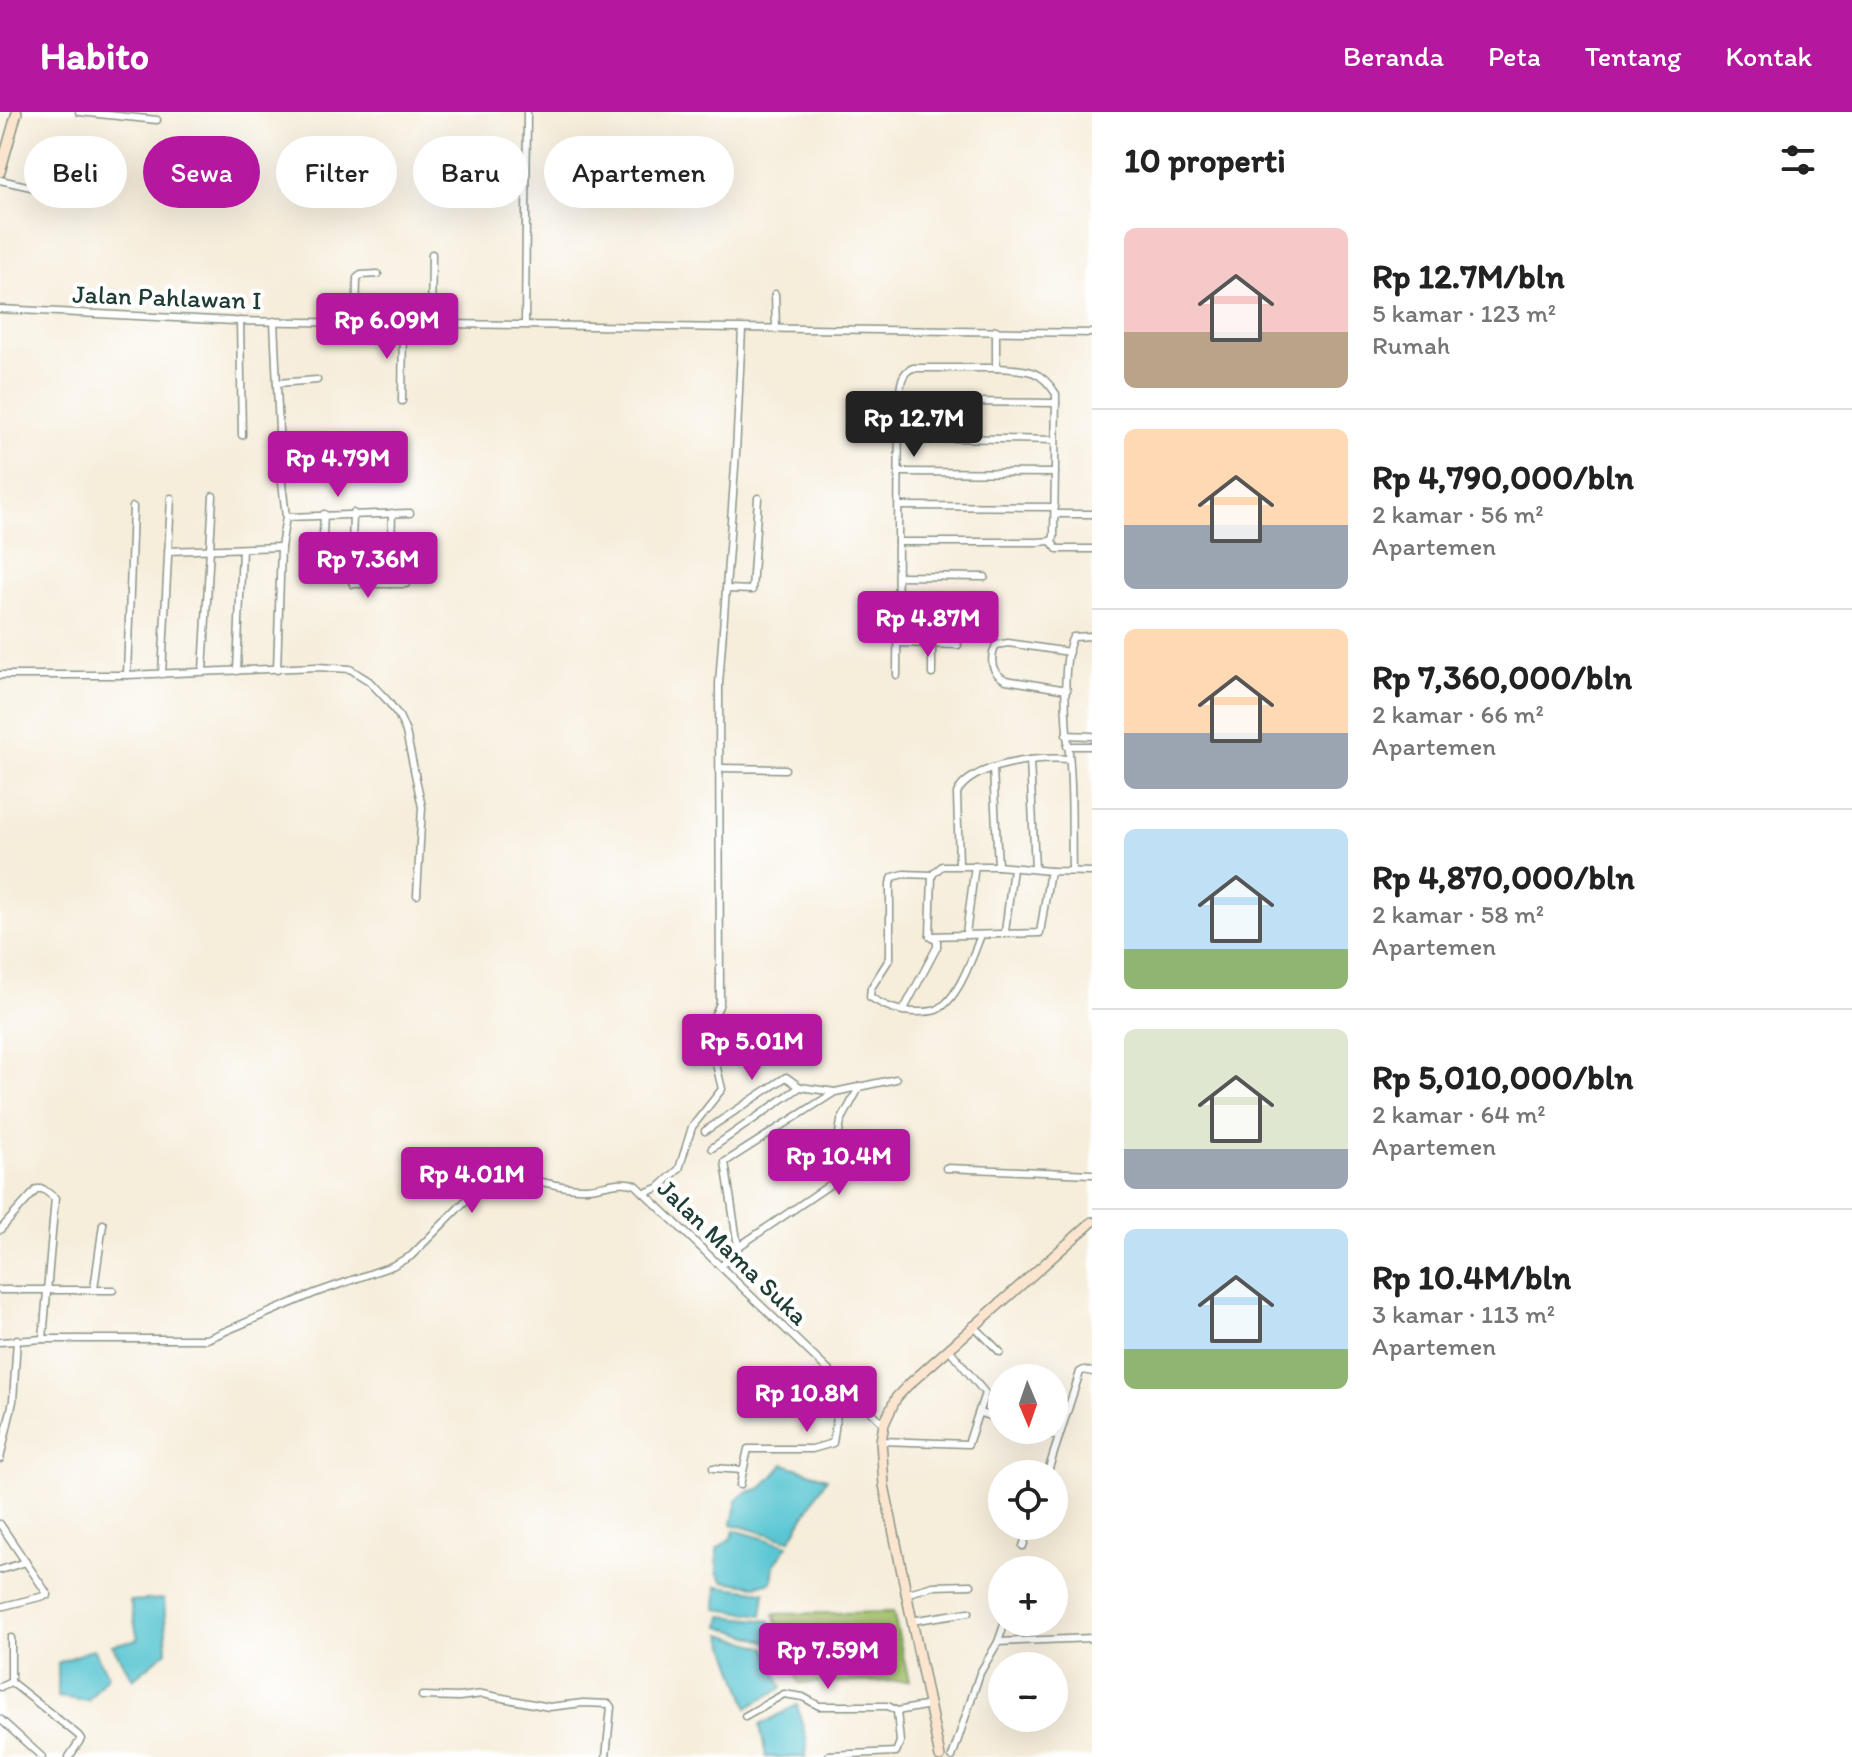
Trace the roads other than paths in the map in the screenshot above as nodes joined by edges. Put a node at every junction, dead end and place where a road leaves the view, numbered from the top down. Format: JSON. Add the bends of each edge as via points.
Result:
{"nodes":[{"id":1,"x":17,"y":112,"type":"edge"},
{"id":2,"x":79,"y":112,"type":"edge"},
{"id":3,"x":527,"y":112,"type":"edge"},
{"id":4,"x":91,"y":113,"type":"edge"},
{"id":5,"x":157,"y":120,"type":"dead end"},
{"id":6,"x":0,"y":172,"type":"edge"},
{"id":7,"x":0,"y":180,"type":"edge"},
{"id":8,"x":24,"y":185,"type":"edge"},
{"id":9,"x":432,"y":254,"type":"dead end"},
{"id":10,"x":378,"y":274,"type":"dead end"},
{"id":11,"x":775,"y":294,"type":"dead end"},
{"id":12,"x":0,"y":309,"type":"edge"},
{"id":13,"x":240,"y":321,"type":"junction"},
{"id":14,"x":274,"y":321,"type":"junction"},
{"id":15,"x":356,"y":322,"type":"junction"},
{"id":16,"x":403,"y":323,"type":"junction"},
{"id":17,"x":431,"y":324,"type":"junction"},
{"id":18,"x":525,"y":324,"type":"junction"},
{"id":19,"x":742,"y":329,"type":"junction"},
{"id":20,"x":776,"y":329,"type":"junction"},
{"id":21,"x":996,"y":330,"type":"junction"},
{"id":22,"x":1092,"y":333,"type":"edge"},
{"id":23,"x":996,"y":368,"type":"junction"},
{"id":24,"x":317,"y":380,"type":"dead end"},
{"id":25,"x":277,"y":383,"type":"junction"},
{"id":26,"x":402,"y":401,"type":"dead end"},
{"id":27,"x":899,"y":401,"type":"junction"},
{"id":28,"x":1056,"y":403,"type":"junction"},
{"id":29,"x":242,"y":435,"type":"dead end"},
{"id":30,"x":899,"y":437,"type":"junction"},
{"id":31,"x":1055,"y":440,"type":"junction"},
{"id":32,"x":899,"y":472,"type":"junction"},
{"id":33,"x":1055,"y":473,"type":"junction"},
{"id":34,"x":213,"y":496,"type":"dead end"},
{"id":35,"x":171,"y":498,"type":"dead end"},
{"id":36,"x":758,"y":498,"type":"dead end"},
{"id":37,"x":899,"y":506,"type":"junction"},
{"id":38,"x":133,"y":507,"type":"dead end"},
{"id":39,"x":1055,"y":511,"type":"junction"},
{"id":40,"x":353,"y":513,"type":"junction"},
{"id":41,"x":392,"y":513,"type":"junction"},
{"id":42,"x":410,"y":513,"type":"dead end"},
{"id":43,"x":324,"y":514,"type":"junction"},
{"id":44,"x":1092,"y":514,"type":"edge"},
{"id":45,"x":286,"y":517,"type":"junction"},
{"id":46,"x":1051,"y":541,"type":"junction"},
{"id":47,"x":898,"y":542,"type":"junction"},
{"id":48,"x":281,"y":547,"type":"junction"},
{"id":49,"x":242,"y":549,"type":"junction"},
{"id":50,"x":1092,"y":549,"type":"edge"},
{"id":51,"x":208,"y":550,"type":"junction"},
{"id":52,"x":168,"y":551,"type":"junction"},
{"id":53,"x":323,"y":551,"type":"junction"},
{"id":54,"x":351,"y":552,"type":"junction"},
{"id":55,"x":898,"y":576,"type":"junction"},
{"id":56,"x":985,"y":577,"type":"dead end"},
{"id":57,"x":321,"y":578,"type":"dead end"},
{"id":58,"x":390,"y":584,"type":"junction"},
{"id":59,"x":406,"y":584,"type":"dead end"},
{"id":60,"x":726,"y":589,"type":"junction"},
{"id":61,"x":898,"y":608,"type":"junction"},
{"id":62,"x":972,"y":610,"type":"dead end"},
{"id":63,"x":1092,"y":636,"type":"edge"},
{"id":64,"x":898,"y":643,"type":"junction"},
{"id":65,"x":932,"y":644,"type":"junction"},
{"id":66,"x":958,"y":645,"type":"dead end"},
{"id":67,"x":1069,"y":652,"type":"junction"},
{"id":68,"x":277,"y":670,"type":"junction"},
{"id":69,"x":203,"y":671,"type":"junction"},
{"id":70,"x":237,"y":671,"type":"junction"},
{"id":71,"x":162,"y":674,"type":"junction"},
{"id":72,"x":932,"y":674,"type":"dead end"},
{"id":73,"x":0,"y":675,"type":"edge"},
{"id":74,"x":127,"y":675,"type":"junction"},
{"id":75,"x":897,"y":675,"type":"dead end"},
{"id":76,"x":1067,"y":690,"type":"junction"},
{"id":77,"x":1066,"y":735,"type":"junction"},
{"id":78,"x":1092,"y":736,"type":"edge"},
{"id":79,"x":1067,"y":746,"type":"junction"},
{"id":80,"x":1092,"y":746,"type":"edge"},
{"id":81,"x":1069,"y":759,"type":"junction"},
{"id":82,"x":1030,"y":760,"type":"junction"},
{"id":83,"x":720,"y":768,"type":"junction"},
{"id":84,"x":785,"y":769,"type":"dead end"},
{"id":85,"x":993,"y":769,"type":"junction"},
{"id":86,"x":959,"y":865,"type":"junction"},
{"id":87,"x":975,"y":865,"type":"junction"},
{"id":88,"x":998,"y":866,"type":"junction"},
{"id":89,"x":1013,"y":868,"type":"junction"},
{"id":90,"x":1035,"y":869,"type":"junction"},
{"id":91,"x":1050,"y":871,"type":"junction"},
{"id":92,"x":1072,"y":871,"type":"junction"},
{"id":93,"x":1092,"y":872,"type":"edge"},
{"id":94,"x":932,"y":875,"type":"junction"},
{"id":95,"x":417,"y":895,"type":"dead end"},
{"id":96,"x":1005,"y":932,"type":"junction"},
{"id":97,"x":966,"y":934,"type":"junction"},
{"id":98,"x":981,"y":935,"type":"junction"},
{"id":99,"x":930,"y":936,"type":"junction"},
{"id":100,"x":903,"y":1011,"type":"junction"},
{"id":101,"x":896,"y":1079,"type":"dead end"},
{"id":102,"x":860,"y":1086,"type":"junction"},
{"id":103,"x":800,"y":1087,"type":"junction"},
{"id":104,"x":835,"y":1092,"type":"junction"},
{"id":105,"x":705,"y":1131,"type":"dead end"},
{"id":106,"x":712,"y":1148,"type":"dead end"},
{"id":107,"x":946,"y":1168,"type":"dead end"},
{"id":108,"x":1092,"y":1174,"type":"edge"},
{"id":109,"x":644,"y":1193,"type":"junction"},
{"id":110,"x":103,"y":1224,"type":"dead end"},
{"id":111,"x":1092,"y":1224,"type":"edge"},
{"id":112,"x":0,"y":1230,"type":"edge"},
{"id":113,"x":738,"y":1247,"type":"junction"},
{"id":114,"x":721,"y":1267,"type":"junction"},
{"id":115,"x":45,"y":1288,"type":"junction"},
{"id":116,"x":94,"y":1289,"type":"junction"},
{"id":117,"x":0,"y":1290,"type":"edge"},
{"id":118,"x":113,"y":1290,"type":"dead end"},
{"id":119,"x":973,"y":1325,"type":"junction"},
{"id":120,"x":17,"y":1339,"type":"junction"},
{"id":121,"x":43,"y":1339,"type":"junction"},
{"id":122,"x":0,"y":1342,"type":"edge"},
{"id":123,"x":949,"y":1349,"type":"junction"},
{"id":124,"x":1000,"y":1352,"type":"dead end"},
{"id":125,"x":1092,"y":1372,"type":"edge"},
{"id":126,"x":841,"y":1385,"type":"junction"},
{"id":127,"x":1068,"y":1409,"type":"edge"},
{"id":128,"x":980,"y":1413,"type":"junction"},
{"id":129,"x":988,"y":1416,"type":"edge"},
{"id":130,"x":884,"y":1424,"type":"junction"},
{"id":131,"x":881,"y":1441,"type":"junction"},
{"id":132,"x":0,"y":1459,"type":"edge"},
{"id":133,"x":713,"y":1468,"type":"dead end"},
{"id":134,"x":743,"y":1470,"type":"junction"},
{"id":135,"x":740,"y":1485,"type":"dead end"},
{"id":136,"x":0,"y":1524,"type":"edge"},
{"id":137,"x":1025,"y":1540,"type":"edge"},
{"id":138,"x":1023,"y":1546,"type":"dead end"},
{"id":139,"x":26,"y":1562,"type":"junction"},
{"id":140,"x":0,"y":1570,"type":"edge"},
{"id":141,"x":971,"y":1585,"type":"dead end"},
{"id":142,"x":58,"y":1592,"type":"dead end"},
{"id":143,"x":905,"y":1594,"type":"junction"},
{"id":144,"x":48,"y":1595,"type":"junction"},
{"id":145,"x":0,"y":1607,"type":"edge"},
{"id":146,"x":969,"y":1612,"type":"dead end"},
{"id":147,"x":911,"y":1621,"type":"junction"},
{"id":148,"x":1000,"y":1636,"type":"edge"},
{"id":149,"x":11,"y":1638,"type":"dead end"},
{"id":150,"x":1092,"y":1638,"type":"edge"},
{"id":151,"x":998,"y":1642,"type":"junction"},
{"id":152,"x":11,"y":1682,"type":"junction"},
{"id":153,"x":0,"y":1687,"type":"edge"},
{"id":154,"x":422,"y":1696,"type":"dead end"},
{"id":155,"x":930,"y":1705,"type":"junction"},
{"id":156,"x":897,"y":1711,"type":"junction"},
{"id":157,"x":745,"y":1716,"type":"dead end"},
{"id":158,"x":0,"y":1719,"type":"edge"},
{"id":159,"x":829,"y":1755,"type":"dead end"},
{"id":160,"x":42,"y":1757,"type":"edge"},
{"id":161,"x":69,"y":1757,"type":"edge"},
{"id":162,"x":606,"y":1757,"type":"edge"},
{"id":163,"x":940,"y":1757,"type":"edge"},
{"id":164,"x":952,"y":1757,"type":"edge"}],
"edges":[{"from":1,"to":6,"type":"main road"},
{"from":2,"to":4,"type":"street"},
{"from":3,"to":18,"type":"street"},
{"from":4,"to":5,"type":"street"},
{"from":7,"to":8,"type":"street"},
{"from":9,"to":17,"type":"street"},
{"from":10,"to":15,"type":"street","via":[[357,278]]},
{"from":11,"to":20,"type":"street"},
{"from":12,"to":13,"type":"street","name":"Jalan Pahlawan I"},
{"from":13,"to":14,"type":"street","name":"Jalan Pahlawan I"},
{"from":13,"to":29,"type":"street"},
{"from":14,"to":15,"type":"street","name":"Jalan Pahlawan I"},
{"from":14,"to":25,"type":"street"},
{"from":15,"to":16,"type":"street","name":"Jalan Pahlawan I"},
{"from":16,"to":17,"type":"street","name":"Jalan Pahlawan I"},
{"from":16,"to":26,"type":"street"},
{"from":17,"to":18,"type":"street","name":"Jalan Pahlawan I"},
{"from":18,"to":19,"type":"street","name":"Jalan Pahlawan I"},
{"from":19,"to":20,"type":"street","name":"Jalan Pahlawan I"},
{"from":19,"to":60,"type":"street"},
{"from":20,"to":21,"type":"street","name":"Jalan Pahlawan I"},
{"from":21,"to":22,"type":"street","name":"Jalan Pahlawan I"},
{"from":21,"to":23,"type":"street"},
{"from":23,"to":27,"type":"street","via":[[907,370]]},
{"from":23,"to":28,"type":"street","via":[[1034,371],[1047,380]]},
{"from":24,"to":25,"type":"street"},
{"from":25,"to":45,"type":"street"},
{"from":27,"to":28,"type":"street"},
{"from":27,"to":30,"type":"street"},
{"from":28,"to":31,"type":"street"},
{"from":30,"to":31,"type":"street"},
{"from":30,"to":32,"type":"street"},
{"from":31,"to":33,"type":"street"},
{"from":32,"to":33,"type":"street"},
{"from":32,"to":37,"type":"street"},
{"from":33,"to":39,"type":"street"},
{"from":34,"to":51,"type":"street"},
{"from":35,"to":52,"type":"street"},
{"from":36,"to":60,"type":"street","via":[[752,590]]},
{"from":37,"to":39,"type":"street"},
{"from":37,"to":47,"type":"street"},
{"from":38,"to":74,"type":"street"},
{"from":39,"to":44,"type":"street"},
{"from":39,"to":46,"type":"street"},
{"from":40,"to":41,"type":"street"},
{"from":40,"to":43,"type":"street"},
{"from":40,"to":54,"type":"street"},
{"from":41,"to":42,"type":"street"},
{"from":41,"to":58,"type":"street"},
{"from":43,"to":45,"type":"street"},
{"from":43,"to":53,"type":"street"},
{"from":45,"to":48,"type":"street"},
{"from":46,"to":47,"type":"street"},
{"from":46,"to":50,"type":"street","via":[[1057,549]]},
{"from":47,"to":55,"type":"street"},
{"from":48,"to":49,"type":"street"},
{"from":48,"to":68,"type":"street"},
{"from":49,"to":51,"type":"street"},
{"from":49,"to":70,"type":"street"},
{"from":51,"to":52,"type":"street"},
{"from":51,"to":69,"type":"street"},
{"from":52,"to":71,"type":"street"},
{"from":53,"to":54,"type":"street"},
{"from":53,"to":57,"type":"street"},
{"from":54,"to":58,"type":"street","via":[[353,584]]},
{"from":55,"to":56,"type":"street"},
{"from":55,"to":61,"type":"street"},
{"from":58,"to":59,"type":"street"},
{"from":60,"to":83,"type":"street"},
{"from":61,"to":62,"type":"street"},
{"from":61,"to":64,"type":"street"},
{"from":63,"to":67,"type":"street","via":[[1073,637]]},
{"from":64,"to":65,"type":"street"},
{"from":64,"to":75,"type":"street"},
{"from":65,"to":66,"type":"street"},
{"from":65,"to":72,"type":"street"},
{"from":67,"to":76,"type":"street"},
{"from":67,"to":76,"type":"street","via":[[1008,643],[996,645],[992,653],[992,668],[1006,680]]},
{"from":68,"to":70,"type":"street"},
{"from":68,"to":95,"type":"street","via":[[350,669],[369,681],[399,716],[422,807]]},
{"from":69,"to":70,"type":"street"},
{"from":69,"to":71,"type":"street"},
{"from":71,"to":74,"type":"street"},
{"from":73,"to":74,"type":"street"},
{"from":76,"to":77,"type":"street"},
{"from":77,"to":78,"type":"street"},
{"from":77,"to":79,"type":"street"},
{"from":79,"to":80,"type":"street"},
{"from":79,"to":81,"type":"street"},
{"from":81,"to":82,"type":"street"},
{"from":81,"to":92,"type":"street"},
{"from":82,"to":85,"type":"street"},
{"from":82,"to":90,"type":"street"},
{"from":83,"to":84,"type":"street"},
{"from":83,"to":109,"type":"street","via":[[720,1002],[708,1031],[722,1089],[692,1127],[679,1169]]},
{"from":85,"to":86,"type":"street","via":[[967,781],[957,793]]},
{"from":85,"to":88,"type":"street"},
{"from":86,"to":87,"type":"street"},
{"from":86,"to":94,"type":"street","via":[[942,866]]},
{"from":87,"to":88,"type":"street"},
{"from":87,"to":97,"type":"street"},
{"from":88,"to":89,"type":"street"},
{"from":89,"to":90,"type":"street"},
{"from":89,"to":96,"type":"street"},
{"from":90,"to":91,"type":"street"},
{"from":91,"to":92,"type":"street"},
{"from":91,"to":96,"type":"street","via":[[1040,933]]},
{"from":92,"to":93,"type":"street"},
{"from":94,"to":99,"type":"street"},
{"from":94,"to":100,"type":"street","via":[[895,875],[890,883],[890,958],[869,995]]},
{"from":96,"to":98,"type":"street"},
{"from":97,"to":98,"type":"street"},
{"from":97,"to":99,"type":"street"},
{"from":98,"to":100,"type":"street","via":[[948,1001],[932,1011]]},
{"from":99,"to":100,"type":"street","via":[[937,947]]},
{"from":101,"to":102,"type":"street"},
{"from":102,"to":104,"type":"street"},
{"from":102,"to":113,"type":"street","via":[[841,1121],[831,1184]]},
{"from":103,"to":104,"type":"street"},
{"from":103,"to":105,"type":"street","via":[[786,1077]]},
{"from":103,"to":106,"type":"street"},
{"from":104,"to":113,"type":"street","via":[[725,1162]]},
{"from":107,"to":108,"type":"street"},
{"from":109,"to":114,"type":"street","name":"Jalan Mama Suka"},
{"from":109,"to":121,"type":"street","name":"Jalan Mama Suka","via":[[626,1181],[585,1189],[503,1175],[488,1178],[411,1256],[207,1339]]},
{"from":110,"to":116,"type":"street"},
{"from":111,"to":119,"type":"main road"},
{"from":112,"to":115,"type":"street","via":[[37,1189],[55,1198]]},
{"from":113,"to":114,"type":"street"},
{"from":114,"to":126,"type":"street","name":"Jalan Mama Suka"},
{"from":115,"to":116,"type":"street"},
{"from":115,"to":117,"type":"street"},
{"from":115,"to":121,"type":"street"},
{"from":116,"to":118,"type":"street"},
{"from":119,"to":123,"type":"main road"},
{"from":119,"to":124,"type":"street"},
{"from":120,"to":121,"type":"street","name":"Jalan Mama Suka"},
{"from":120,"to":122,"type":"street","name":"Jalan Mama Suka"},
{"from":120,"to":132,"type":"street","via":[[13,1401]]},
{"from":123,"to":128,"type":"street","via":[[984,1390]]},
{"from":123,"to":130,"type":"main road","via":[[896,1398]]},
{"from":125,"to":127,"type":"street","via":[[1080,1372]]},
{"from":126,"to":130,"type":"street","name":"Jalan Mama Suka"},
{"from":126,"to":134,"type":"street","via":[[833,1443],[812,1449],[748,1449]]},
{"from":128,"to":129,"type":"street"},
{"from":128,"to":131,"type":"street","via":[[966,1445]]},
{"from":130,"to":131,"type":"main road"},
{"from":131,"to":143,"type":"main road","via":[[886,1503]]},
{"from":133,"to":134,"type":"street"},
{"from":134,"to":135,"type":"street"},
{"from":136,"to":139,"type":"street"},
{"from":137,"to":138,"type":"street"},
{"from":139,"to":140,"type":"street"},
{"from":139,"to":144,"type":"street"},
{"from":141,"to":143,"type":"street","via":[[933,1586]]},
{"from":142,"to":144,"type":"street"},
{"from":143,"to":147,"type":"main road"},
{"from":144,"to":145,"type":"street"},
{"from":146,"to":147,"type":"street"},
{"from":147,"to":155,"type":"main road"},
{"from":148,"to":151,"type":"street"},
{"from":149,"to":152,"type":"street"},
{"from":150,"to":151,"type":"street"},
{"from":151,"to":164,"type":"street","via":[[980,1673]]},
{"from":152,"to":153,"type":"street"},
{"from":152,"to":161,"type":"street","via":[[78,1735],[81,1739]]},
{"from":154,"to":162,"type":"street","via":[[482,1694],[549,1707],[609,1704]]},
{"from":155,"to":156,"type":"street"},
{"from":155,"to":163,"type":"main road"},
{"from":156,"to":157,"type":"street","via":[[888,1706],[819,1706],[784,1694]]},
{"from":156,"to":159,"type":"street","via":[[896,1752]]},
{"from":158,"to":160,"type":"street"}]}
